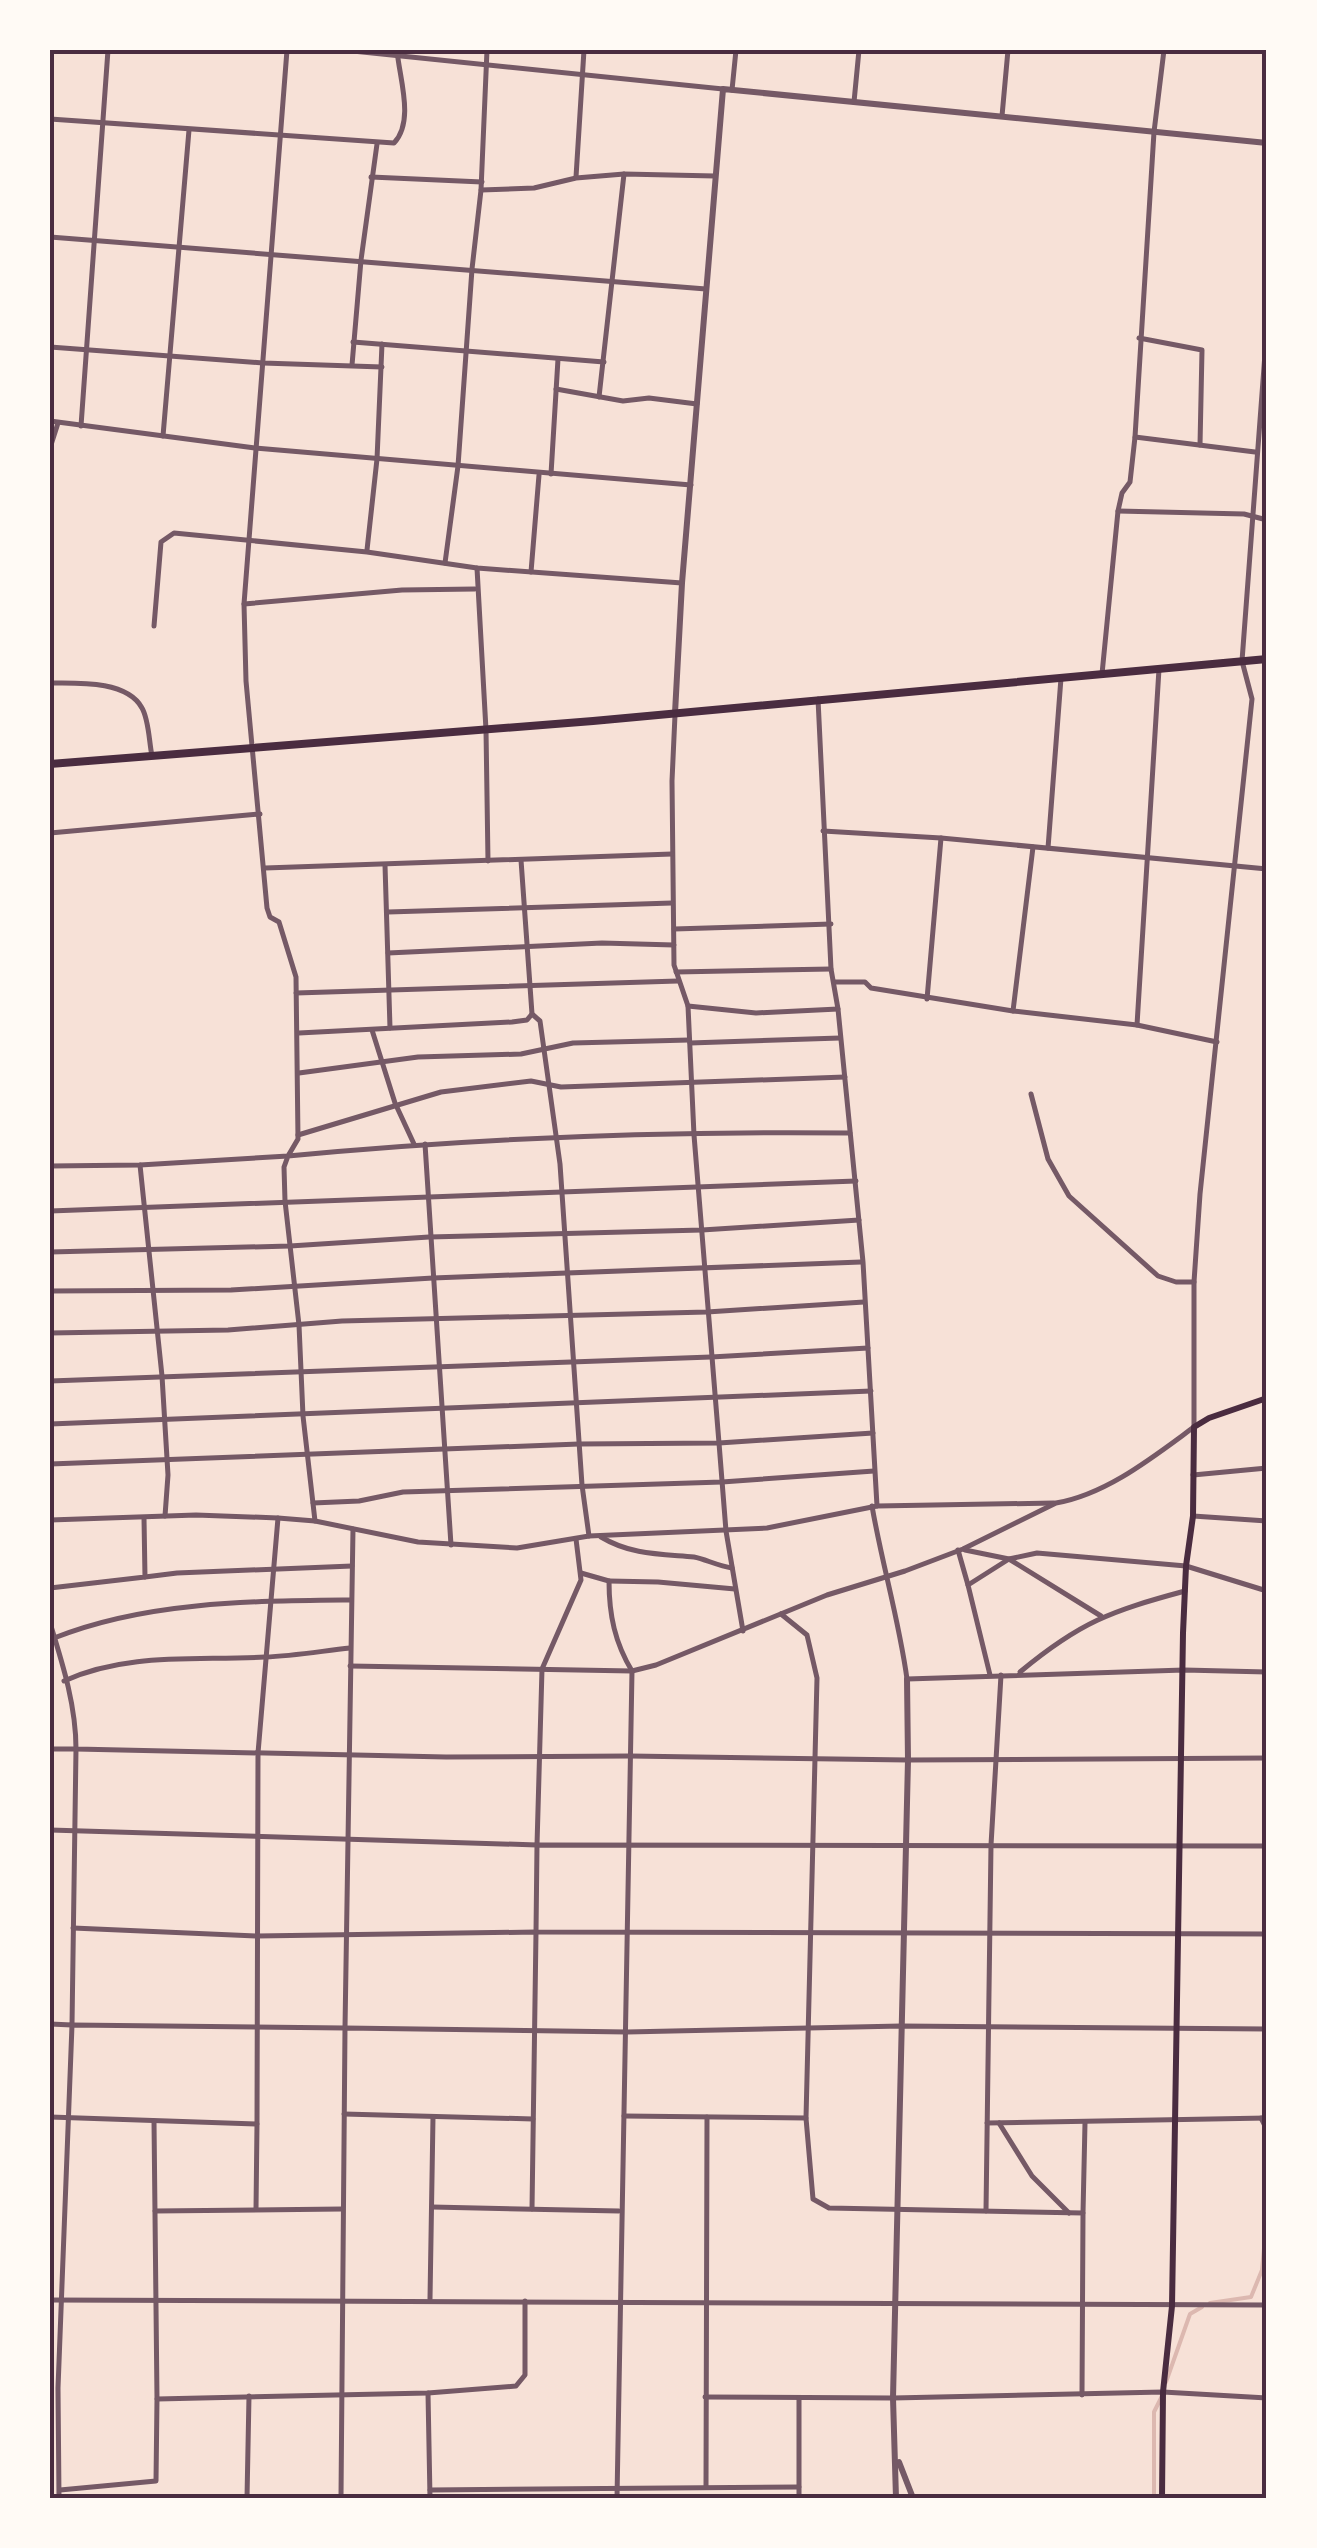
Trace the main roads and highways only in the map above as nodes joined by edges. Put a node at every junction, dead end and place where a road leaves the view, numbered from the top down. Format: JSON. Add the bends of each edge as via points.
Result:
{"nodes":[{"id":1,"x":1267,"y":659,"type":"edge"},
{"id":2,"x":50,"y":764,"type":"edge"},
{"id":3,"x":1267,"y":1398,"type":"edge"},
{"id":4,"x":1162,"y":2498,"type":"edge"}],
"edges":[{"from":1,"to":2,"type":"highway"},
{"from":3,"to":4,"type":"main road","via":[[1194,1427]]}]}
